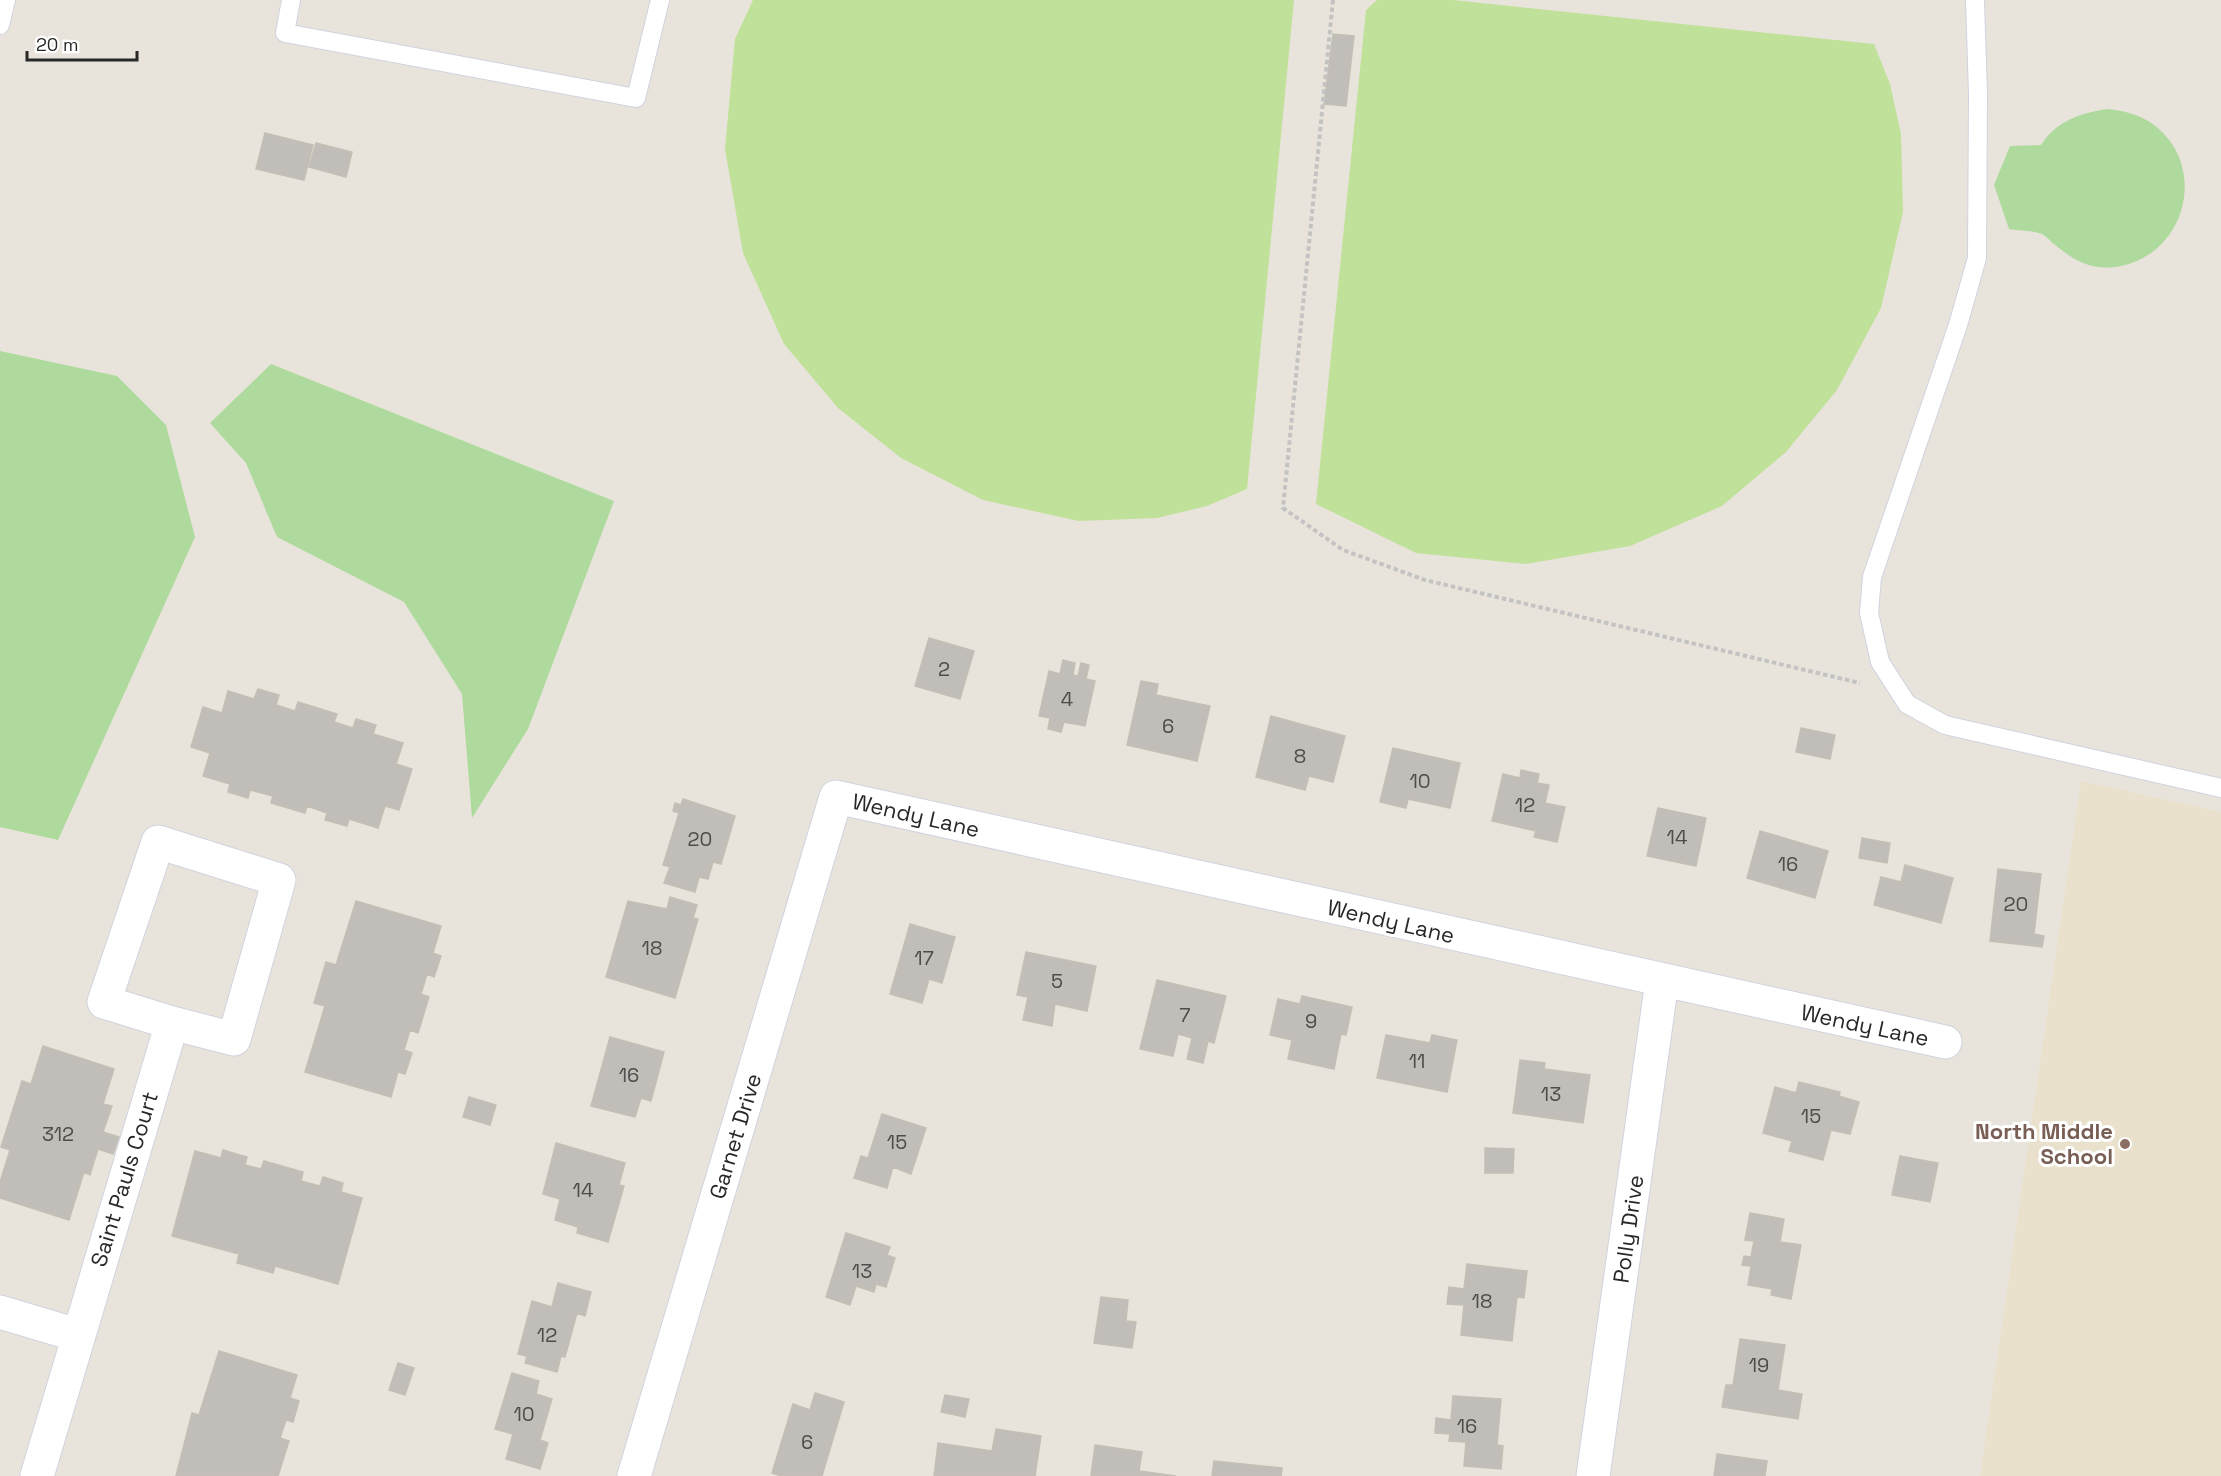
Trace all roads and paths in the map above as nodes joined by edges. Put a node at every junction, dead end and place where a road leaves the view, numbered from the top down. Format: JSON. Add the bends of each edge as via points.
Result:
{"nodes":[{"id":1,"x":6,"y":0,"type":"edge"},
{"id":2,"x":291,"y":0,"type":"edge"},
{"id":3,"x":660,"y":0,"type":"edge"},
{"id":4,"x":1332,"y":0,"type":"edge"},
{"id":5,"x":1975,"y":0,"type":"edge"},
{"id":6,"x":0,"y":25,"type":"edge"},
{"id":7,"x":1900,"y":693,"type":"junction"},
{"id":8,"x":2221,"y":788,"type":"edge"},
{"id":9,"x":836,"y":797,"type":"joint"},
{"id":10,"x":1662,"y":981,"type":"junction"},
{"id":11,"x":171,"y":1023,"type":"junction"},
{"id":12,"x":1945,"y":1042,"type":"dead end"},
{"id":13,"x":0,"y":1312,"type":"edge"},
{"id":14,"x":77,"y":1335,"type":"junction"},
{"id":15,"x":37,"y":1476,"type":"edge"},
{"id":16,"x":634,"y":1476,"type":"edge"},
{"id":17,"x":1593,"y":1476,"type":"edge"}],
"edges":[{"from":1,"to":6,"type":"lane"},
{"from":2,"to":3,"type":"lane","via":[[285,33],[636,98]]},
{"from":4,"to":7,"type":"path","via":[[1283,508],[1343,550],[1425,580]]},
{"from":5,"to":7,"type":"lane","via":[[1977,258],[1958,326],[1872,577],[1869,613],[1880,662]]},
{"from":7,"to":8,"type":"lane","via":[[1907,704],[1945,725]]},
{"from":9,"to":10,"type":"street","name":"Wendy Lane"},
{"from":9,"to":16,"type":"street","name":"Garnet Drive"},
{"from":10,"to":12,"type":"street","name":"Wendy Lane"},
{"from":10,"to":17,"type":"street","name":"Polly Drive"},
{"from":11,"to":11,"type":"street","via":[[104,1002],[158,842],[279,880],[234,1039]]},
{"from":11,"to":14,"type":"street","name":"Saint Pauls Court"},
{"from":13,"to":14,"type":"street"},
{"from":14,"to":15,"type":"street","name":"Saint Pauls Court"}]}
